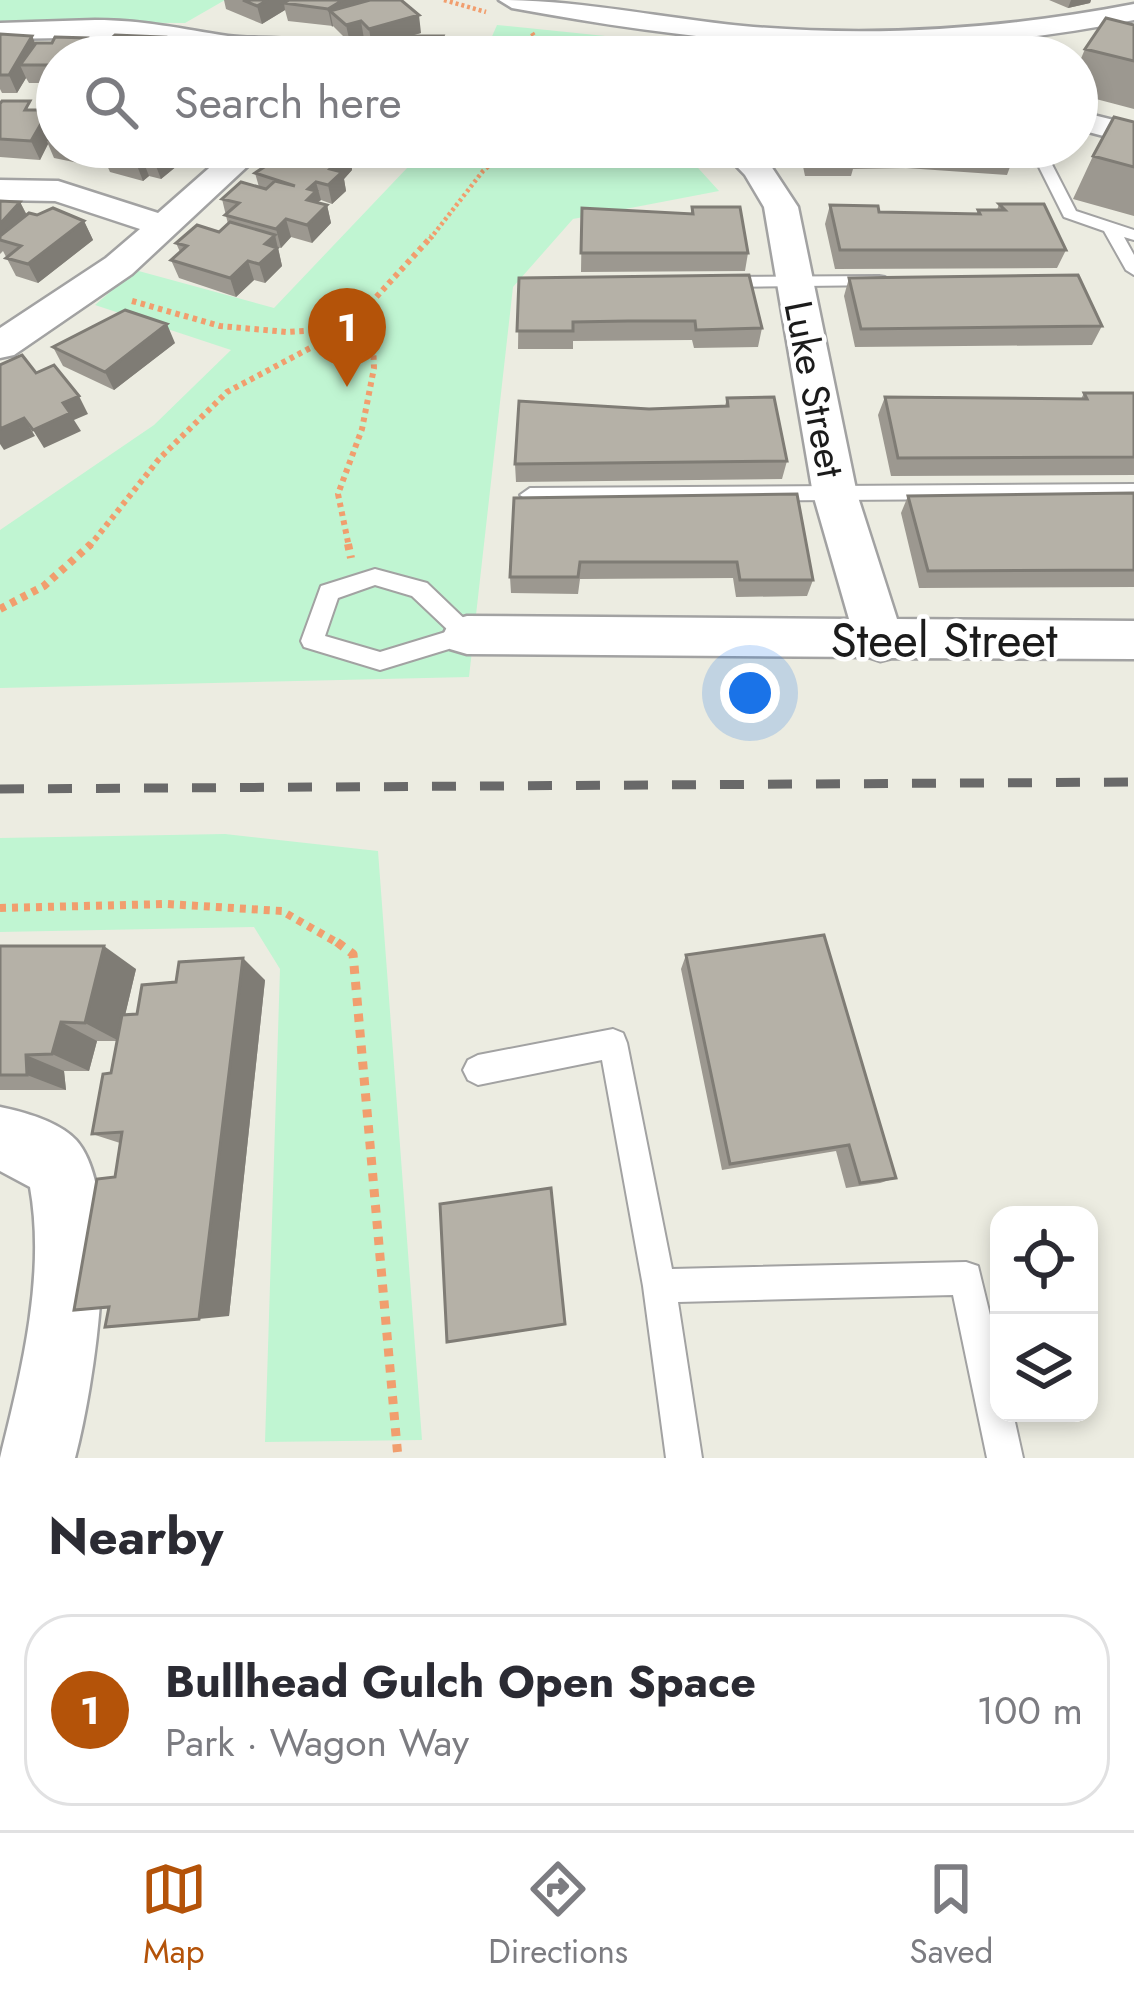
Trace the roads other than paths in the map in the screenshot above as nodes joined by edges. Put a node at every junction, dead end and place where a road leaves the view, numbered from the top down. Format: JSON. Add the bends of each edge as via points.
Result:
{"nodes":[{"id":1,"x":512,"y":0,"type":"edge"},
{"id":2,"x":1134,"y":12,"type":"edge"},
{"id":3,"x":0,"y":32,"type":"edge"},
{"id":4,"x":194,"y":36,"type":"edge"},
{"id":5,"x":654,"y":36,"type":"edge"},
{"id":6,"x":1019,"y":36,"type":"edge"},
{"id":7,"x":1098,"y":126,"type":"edge"},
{"id":8,"x":1134,"y":135,"type":"edge"},
{"id":9,"x":229,"y":168,"type":"edge"},
{"id":10,"x":756,"y":168,"type":"edge"},
{"id":11,"x":1047,"y":168,"type":"edge"},
{"id":12,"x":0,"y":190,"type":"edge"},
{"id":13,"x":164,"y":226,"type":"junction"},
{"id":14,"x":1111,"y":228,"type":"junction"},
{"id":15,"x":1134,"y":235,"type":"edge"},
{"id":16,"x":1134,"y":270,"type":"edge"},
{"id":17,"x":908,"y":281,"type":"edge"},
{"id":18,"x":706,"y":282,"type":"edge"},
{"id":19,"x":794,"y":282,"type":"junction"},
{"id":20,"x":0,"y":346,"type":"edge"},
{"id":21,"x":1134,"y":491,"type":"edge"},
{"id":22,"x":835,"y":494,"type":"junction"},
{"id":23,"x":530,"y":495,"type":"edge"},
{"id":24,"x":467,"y":634,"type":"junction"},
{"id":25,"x":1134,"y":640,"type":"edge"},
{"id":26,"x":880,"y":642,"type":"junction"},
{"id":27,"x":478,"y":1070,"type":"dead end"},
{"id":28,"x":0,"y":1138,"type":"edge"},
{"id":29,"x":659,"y":1286,"type":"junction"},
{"id":30,"x":37,"y":1458,"type":"edge"},
{"id":31,"x":684,"y":1458,"type":"edge"},
{"id":32,"x":1005,"y":1458,"type":"edge"}],
"edges":[{"from":1,"to":5,"type":"street"},
{"from":2,"to":6,"type":"street"},
{"from":3,"to":4,"type":"street"},
{"from":7,"to":8,"type":"street"},
{"from":9,"to":13,"type":"street"},
{"from":10,"to":19,"type":"street","name":"Luke Street","via":[[781,207]]},
{"from":11,"to":14,"type":"lane","via":[[1070,214]]},
{"from":12,"to":13,"type":"street","via":[[58,191]]},
{"from":13,"to":20,"type":"street"},
{"from":14,"to":15,"type":"lane"},
{"from":14,"to":16,"type":"lane"},
{"from":17,"to":19,"type":"lane"},
{"from":18,"to":19,"type":"lane"},
{"from":19,"to":22,"type":"street","name":"Luke Street"},
{"from":21,"to":22,"type":"lane"},
{"from":22,"to":23,"type":"lane"},
{"from":22,"to":26,"type":"street","name":"Luke Street"},
{"from":24,"to":24,"type":"lane","via":[[419,590],[375,577],[329,592],[312,641],[380,661]]},
{"from":24,"to":26,"type":"street","name":"Steel Street"},
{"from":25,"to":26,"type":"street","name":"Steel Street"},
{"from":27,"to":29,"type":"lane","via":[[613,1043]]},
{"from":28,"to":30,"type":"street","via":[[26,1145],[57,1169],[68,1216],[64,1298]]},
{"from":29,"to":31,"type":"lane"},
{"from":29,"to":32,"type":"lane","via":[[966,1278]]}]}
